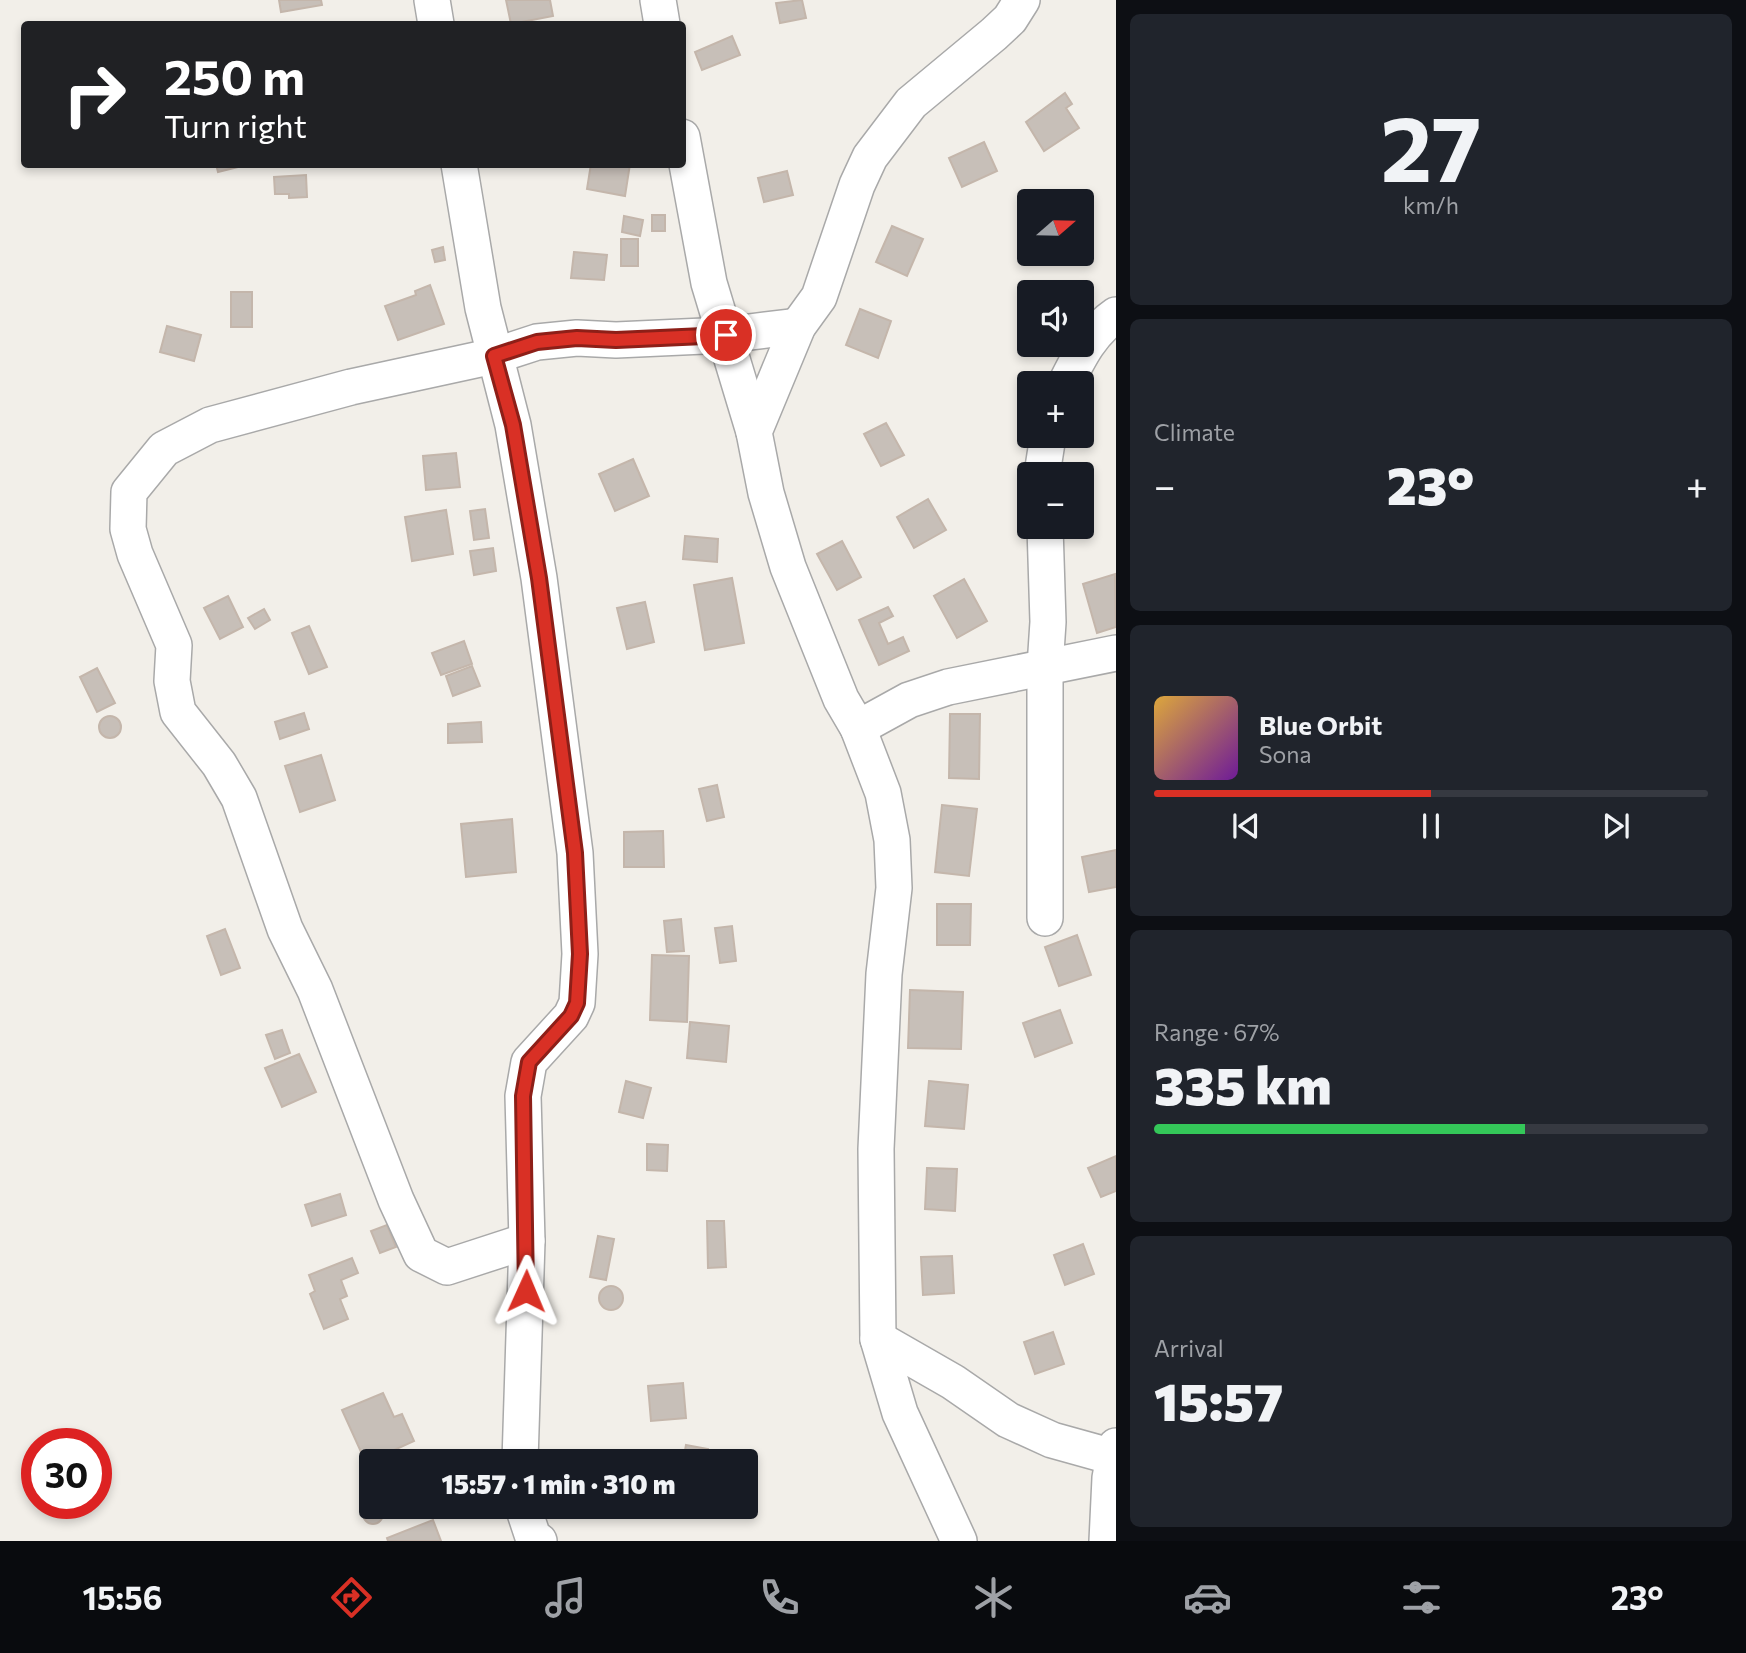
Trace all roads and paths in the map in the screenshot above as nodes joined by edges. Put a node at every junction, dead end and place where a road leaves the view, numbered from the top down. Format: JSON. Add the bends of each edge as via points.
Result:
{"nodes":[{"id":1,"x":432,"y":0,"type":"edge"},
{"id":2,"x":658,"y":0,"type":"edge"},
{"id":3,"x":1022,"y":0,"type":"edge"},
{"id":4,"x":436,"y":21,"type":"edge"},
{"id":5,"x":662,"y":21,"type":"edge"},
{"id":6,"x":686,"y":159,"type":"edge"},
{"id":7,"x":460,"y":168,"type":"edge"},
{"id":8,"x":1116,"y":315,"type":"edge"},
{"id":9,"x":797,"y":326,"type":"junction"},
{"id":10,"x":726,"y":335,"type":"junction"},
{"id":11,"x":494,"y":356,"type":"junction"},
{"id":12,"x":1072,"y":371,"type":"edge"},
{"id":13,"x":754,"y":432,"type":"junction"},
{"id":14,"x":1045,"y":539,"type":"edge"},
{"id":15,"x":1116,"y":653,"type":"edge"},
{"id":16,"x":1045,"y":667,"type":"junction"},
{"id":17,"x":858,"y":728,"type":"junction"},
{"id":18,"x":1045,"y":918,"type":"dead end"},
{"id":19,"x":527,"y":1241,"type":"junction"},
{"id":20,"x":878,"y":1339,"type":"junction"},
{"id":21,"x":520,"y":1449,"type":"edge"},
{"id":22,"x":1114,"y":1452,"type":"edge"},
{"id":23,"x":527,"y":1519,"type":"edge"},
{"id":24,"x":539,"y":1541,"type":"edge"},
{"id":25,"x":958,"y":1541,"type":"edge"},
{"id":26,"x":1107,"y":1541,"type":"edge"}],
"edges":[{"from":1,"to":4,"type":"street"},
{"from":2,"to":5,"type":"street"},
{"from":3,"to":9,"type":"street","via":[[1002,26],[911,103],[888,130],[857,185],[819,297]]},
{"from":6,"to":10,"type":"street","via":[[709,283]]},
{"from":7,"to":11,"type":"street"},
{"from":8,"to":12,"type":"street","via":[[1103,324]]},
{"from":9,"to":10,"type":"street"},
{"from":9,"to":13,"type":"street"},
{"from":10,"to":11,"type":"street","via":[[577,338],[537,342]]},
{"from":10,"to":13,"type":"street"},
{"from":11,"to":19,"type":"street","via":[[513,425],[539,578],[575,853],[580,954],[577,1003],[571,1016],[529,1062],[523,1096]]},
{"from":11,"to":19,"type":"street","via":[[351,387],[210,425],[164,449],[129,492],[128,529],[174,645],[172,681],[178,712],[239,798],[285,929],[316,990],[421,1254],[447,1267]]},
{"from":13,"to":17,"type":"street","via":[[788,567],[841,699]]},
{"from":14,"to":16,"type":"street"},
{"from":15,"to":16,"type":"street"},
{"from":16,"to":17,"type":"street","via":[[948,687],[909,700]]},
{"from":16,"to":18,"type":"street"},
{"from":17,"to":20,"type":"street","via":[[883,793],[892,839],[894,888],[884,974],[876,1149]]},
{"from":19,"to":21,"type":"street"},
{"from":20,"to":22,"type":"street","via":[[1008,1420],[1052,1440]]},
{"from":20,"to":25,"type":"street","via":[[900,1413]]},
{"from":22,"to":26,"type":"street"},
{"from":23,"to":24,"type":"street"}]}
